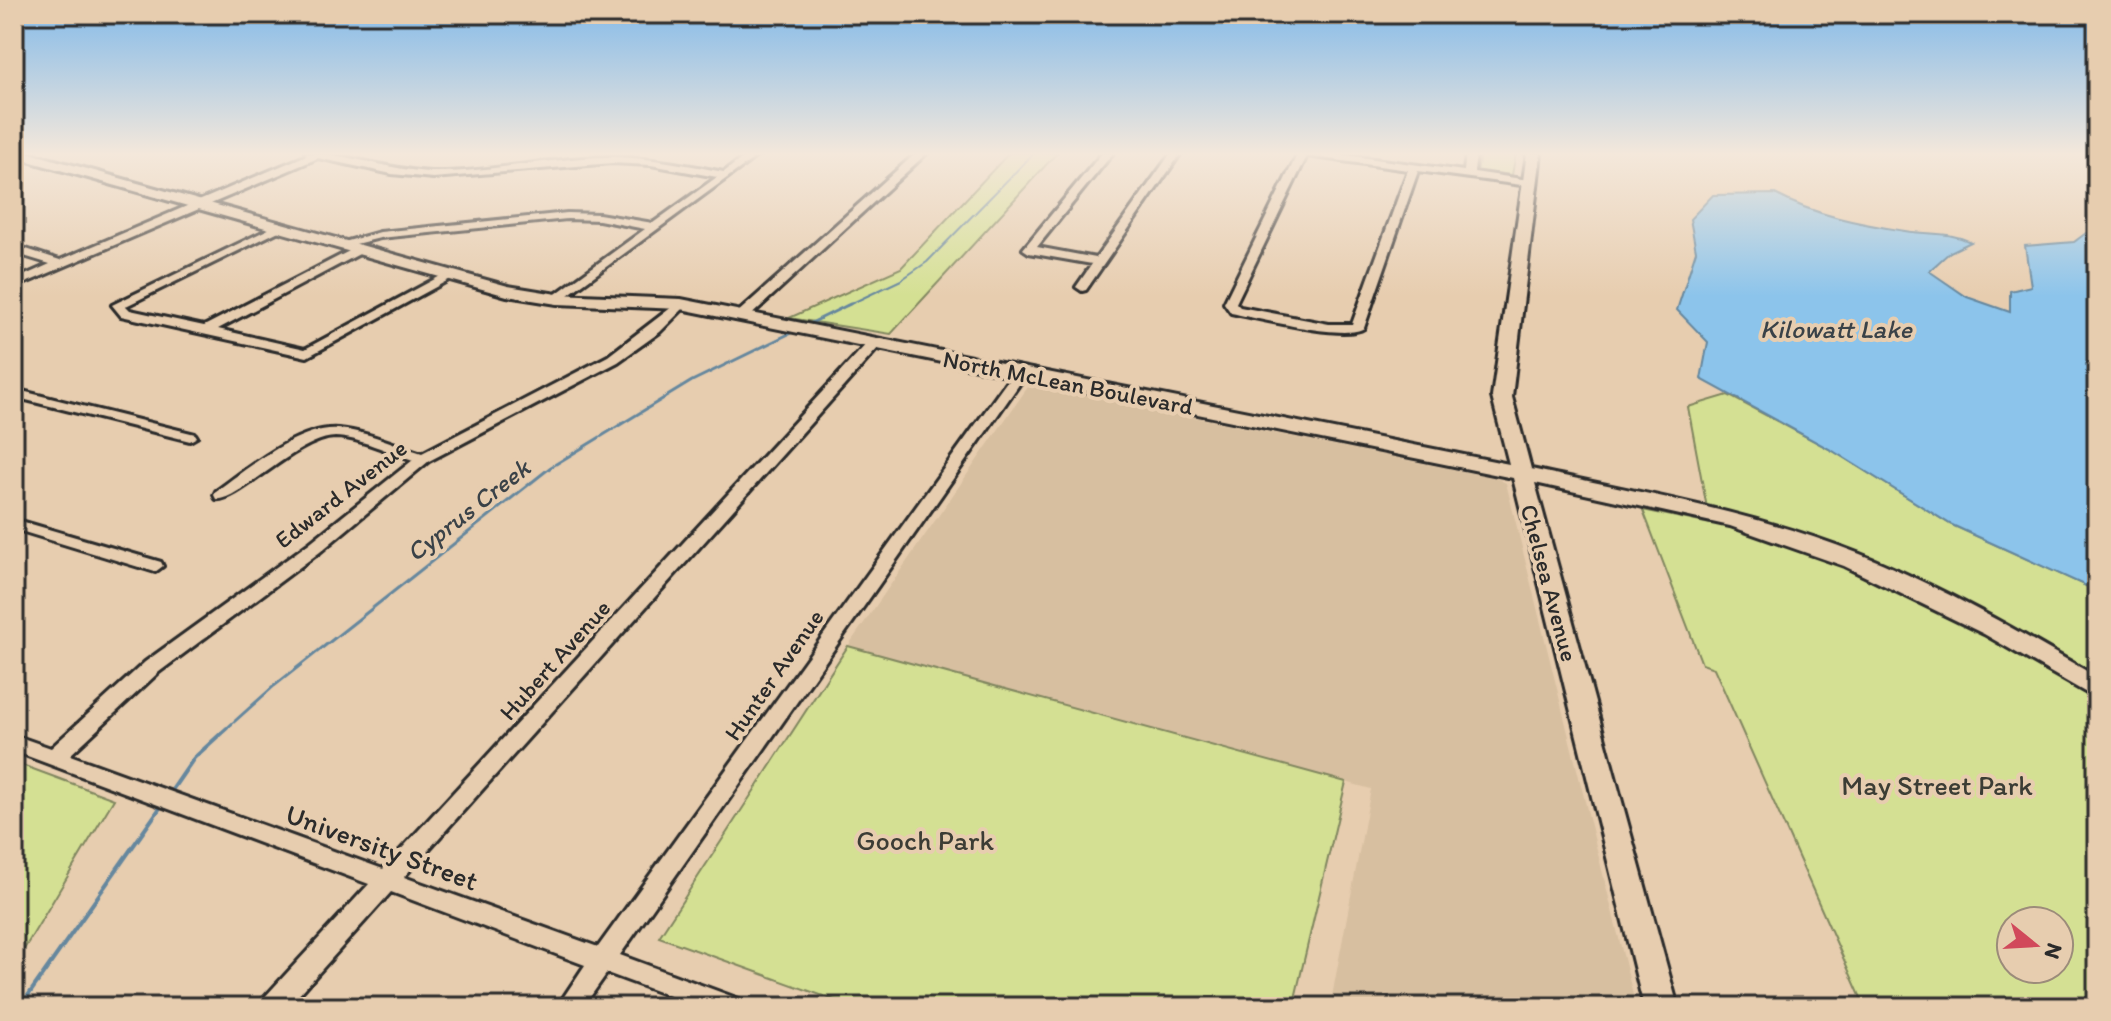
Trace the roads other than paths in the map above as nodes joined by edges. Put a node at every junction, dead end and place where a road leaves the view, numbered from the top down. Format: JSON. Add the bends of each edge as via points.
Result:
{"nodes":[{"id":1,"x":190,"y":201,"type":"edge"},
{"id":2,"x":210,"y":201,"type":"edge"},
{"id":3,"x":690,"y":201,"type":"edge"},
{"id":4,"x":869,"y":201,"type":"edge"},
{"id":5,"x":1069,"y":201,"type":"edge"},
{"id":6,"x":1142,"y":201,"type":"edge"},
{"id":7,"x":1281,"y":201,"type":"edge"},
{"id":8,"x":1402,"y":201,"type":"edge"},
{"id":9,"x":1527,"y":201,"type":"edge"},
{"id":10,"x":202,"y":204,"type":"junction"},
{"id":11,"x":281,"y":226,"type":"junction"},
{"id":12,"x":654,"y":227,"type":"junction"},
{"id":13,"x":351,"y":247,"type":"junction"},
{"id":14,"x":14,"y":249,"type":"edge"},
{"id":15,"x":1099,"y":262,"type":"junction"},
{"id":16,"x":61,"y":264,"type":"junction"},
{"id":17,"x":450,"y":276,"type":"junction"},
{"id":18,"x":14,"y":284,"type":"edge"},
{"id":19,"x":1082,"y":287,"type":"dead end"},
{"id":20,"x":557,"y":299,"type":"junction"},
{"id":21,"x":681,"y":304,"type":"junction"},
{"id":22,"x":741,"y":317,"type":"junction"},
{"id":23,"x":205,"y":331,"type":"junction"},
{"id":24,"x":874,"y":344,"type":"junction"},
{"id":25,"x":1020,"y":373,"type":"junction"},
{"id":26,"x":14,"y":393,"type":"edge"},
{"id":27,"x":190,"y":437,"type":"dead end"},
{"id":28,"x":424,"y":458,"type":"junction"},
{"id":29,"x":1519,"y":472,"type":"junction"},
{"id":30,"x":222,"y":495,"type":"dead end"},
{"id":31,"x":14,"y":524,"type":"edge"},
{"id":32,"x":155,"y":566,"type":"dead end"},
{"id":33,"x":2097,"y":689,"type":"edge"},
{"id":34,"x":14,"y":743,"type":"edge"},
{"id":35,"x":55,"y":757,"type":"junction"},
{"id":36,"x":387,"y":881,"type":"junction"},
{"id":37,"x":602,"y":961,"type":"junction"},
{"id":38,"x":272,"y":1007,"type":"edge"},
{"id":39,"x":569,"y":1007,"type":"edge"},
{"id":40,"x":730,"y":1007,"type":"edge"},
{"id":41,"x":1661,"y":1007,"type":"edge"}],
"edges":[{"from":1,"to":10,"type":"main road","name":"North McLean Boulevard"},
{"from":2,"to":10,"type":"street"},
{"from":3,"to":12,"type":"street"},
{"from":4,"to":22,"type":"street"},
{"from":5,"to":15,"type":"street","via":[[1029,249]]},
{"from":6,"to":15,"type":"street"},
{"from":7,"to":8,"type":"street","via":[[1230,303],[1242,313],[1357,328]]},
{"from":9,"to":29,"type":"main road","name":"Chelsea Avenue","via":[[1502,397]]},
{"from":10,"to":11,"type":"main road","name":"North McLean Boulevard"},
{"from":10,"to":16,"type":"street"},
{"from":11,"to":13,"type":"main road","name":"North McLean Boulevard"},
{"from":11,"to":23,"type":"street","via":[[118,305],[126,313]]},
{"from":12,"to":13,"type":"street","via":[[567,216],[380,235]]},
{"from":12,"to":20,"type":"street"},
{"from":13,"to":17,"type":"main road","name":"North McLean Boulevard"},
{"from":13,"to":23,"type":"street"},
{"from":14,"to":16,"type":"street"},
{"from":15,"to":19,"type":"street"},
{"from":16,"to":18,"type":"street"},
{"from":17,"to":20,"type":"main road","name":"North McLean Boulevard"},
{"from":17,"to":23,"type":"street","via":[[307,353]]},
{"from":20,"to":21,"type":"main road","name":"North McLean Boulevard"},
{"from":21,"to":22,"type":"main road","name":"North McLean Boulevard"},
{"from":21,"to":28,"type":"street","name":"Edward Avenue","via":[[613,359]]},
{"from":22,"to":24,"type":"main road","name":"North McLean Boulevard"},
{"from":24,"to":25,"type":"main road","name":"North McLean Boulevard"},
{"from":24,"to":36,"type":"street","name":"Hubert Avenue"},
{"from":25,"to":29,"type":"main road","name":"North McLean Boulevard"},
{"from":25,"to":37,"type":"street","name":"Hunter Avenue"},
{"from":26,"to":27,"type":"street"},
{"from":28,"to":30,"type":"street","via":[[336,433],[284,452]]},
{"from":28,"to":35,"type":"street","name":"Edward Avenue","via":[[314,548],[152,667]]},
{"from":29,"to":33,"type":"main road","name":"North McLean Boulevard","via":[[1735,520],[1852,560],[1993,628]]},
{"from":29,"to":41,"type":"main road","name":"Chelsea Avenue"},
{"from":31,"to":32,"type":"street"},
{"from":34,"to":35,"type":"street","name":"University Street"},
{"from":35,"to":36,"type":"street","name":"University Street"},
{"from":36,"to":37,"type":"street","name":"University Street"},
{"from":36,"to":38,"type":"street","name":"Hubert Avenue"},
{"from":37,"to":39,"type":"street","name":"Hunter Avenue"},
{"from":37,"to":40,"type":"street","name":"University Street"}]}
